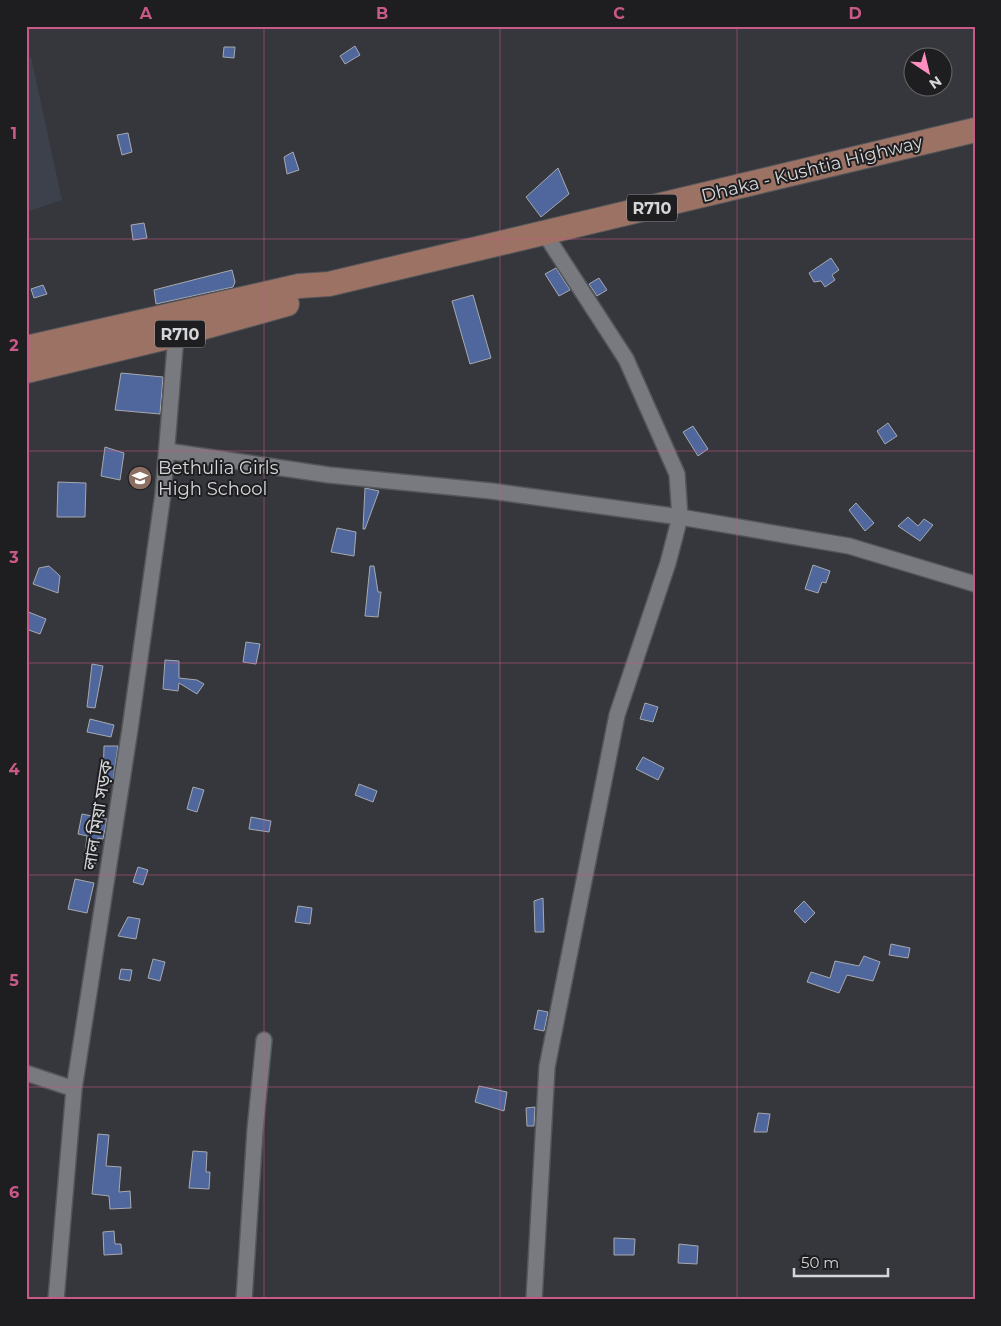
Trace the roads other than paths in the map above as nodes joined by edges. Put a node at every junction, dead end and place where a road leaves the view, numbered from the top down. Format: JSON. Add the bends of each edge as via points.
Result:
{"nodes":[{"id":1,"x":975,"y":130,"type":"edge"},
{"id":2,"x":545,"y":234,"type":"junction"},
{"id":3,"x":329,"y":284,"type":"junction"},
{"id":4,"x":176,"y":335,"type":"junction"},
{"id":5,"x":26,"y":348,"type":"edge"},
{"id":6,"x":26,"y":371,"type":"edge"},
{"id":7,"x":166,"y":451,"type":"junction"},
{"id":8,"x":680,"y":517,"type":"junction"},
{"id":9,"x":975,"y":584,"type":"edge"},
{"id":10,"x":264,"y":1040,"type":"dead end"},
{"id":11,"x":26,"y":1073,"type":"edge"},
{"id":12,"x":74,"y":1089,"type":"junction"},
{"id":13,"x":56,"y":1300,"type":"edge"},
{"id":14,"x":244,"y":1300,"type":"edge"},
{"id":15,"x":534,"y":1300,"type":"edge"}],
"edges":[{"from":1,"to":2,"type":"main road","name":"Dhaka - Kushtia Highway","number":"R710"},
{"from":2,"to":3,"type":"main road","name":"Dhaka - Kushtia Highway","number":"R710"},
{"from":2,"to":8,"type":"street","via":[[626,359],[677,474]]},
{"from":3,"to":4,"type":"main road","name":"Dhaka - Kushtia Highway","number":"R710","via":[[297,301]]},
{"from":3,"to":5,"type":"main road","name":"Dhaka - Kushtia Highway","number":"R710","via":[[299,286]]},
{"from":4,"to":6,"type":"main road","name":"Dhaka - Kushtia Highway","number":"R710"},
{"from":4,"to":7,"type":"street","name":"লাল মিয়া সড়ক"},
{"from":7,"to":8,"type":"street","via":[[329,475],[491,491]]},
{"from":7,"to":12,"type":"street","name":"লাল মিয়া সড়ক","via":[[163,494],[130,729]]},
{"from":8,"to":9,"type":"street","via":[[850,546]]},
{"from":8,"to":15,"type":"street","via":[[617,715],[547,1067]]},
{"from":10,"to":14,"type":"street"},
{"from":11,"to":12,"type":"street"},
{"from":12,"to":13,"type":"street","name":"লাল মিয়া সড়ক"}]}
